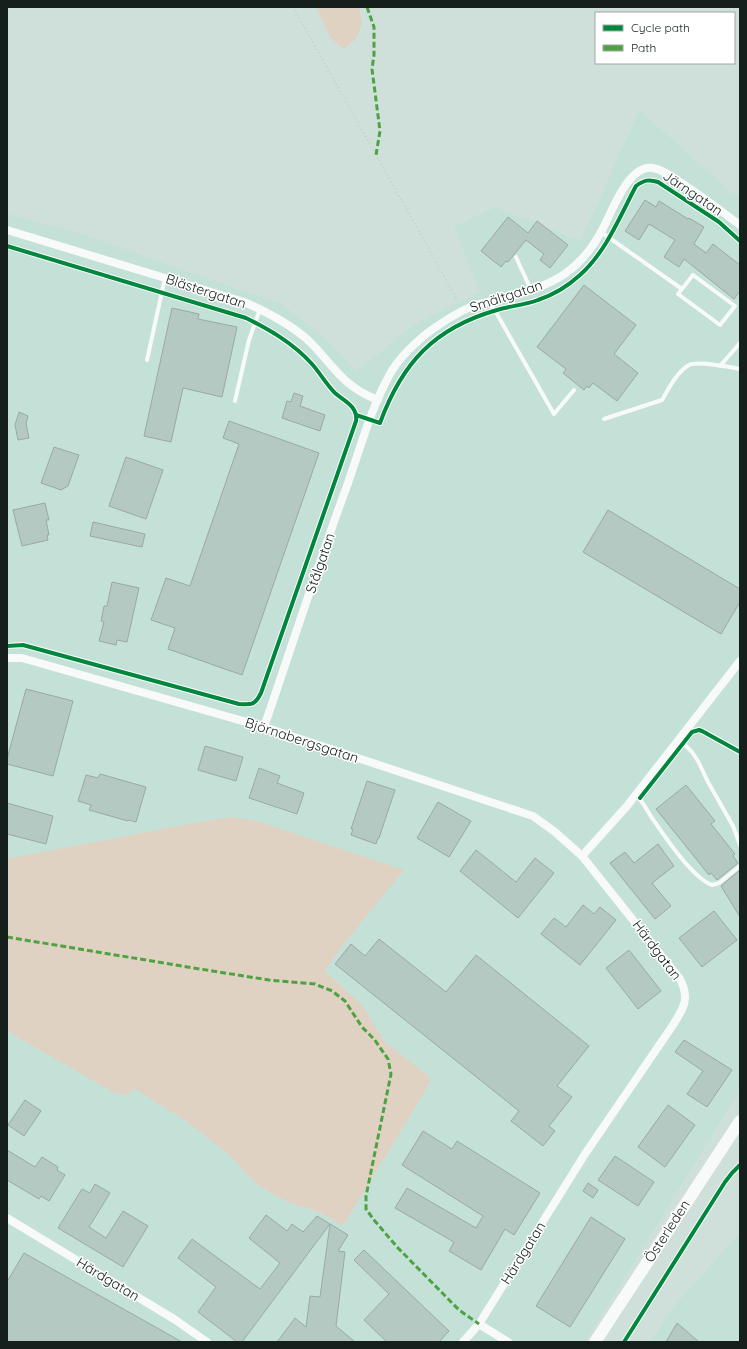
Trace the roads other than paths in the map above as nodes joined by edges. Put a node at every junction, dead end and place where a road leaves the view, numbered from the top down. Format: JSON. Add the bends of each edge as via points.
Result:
{"nodes":[{"id":1,"x":644,"y":168,"type":"joint"},
{"id":2,"x":740,"y":225,"type":"edge"},
{"id":3,"x":7,"y":230,"type":"edge"},
{"id":4,"x":601,"y":232,"type":"junction"},
{"id":5,"x":516,"y":257,"type":"dead end"},
{"id":6,"x":165,"y":278,"type":"junction"},
{"id":7,"x":682,"y":289,"type":"junction"},
{"id":8,"x":531,"y":291,"type":"junction"},
{"id":9,"x":490,"y":302,"type":"junction"},
{"id":10,"x":260,"y":309,"type":"junction"},
{"id":11,"x":740,"y":342,"type":"edge"},
{"id":12,"x":147,"y":360,"type":"dead end"},
{"id":13,"x":720,"y":366,"type":"junction"},
{"id":14,"x":740,"y":369,"type":"edge"},
{"id":15,"x":574,"y":390,"type":"dead end"},
{"id":16,"x":378,"y":400,"type":"junction"},
{"id":17,"x":235,"y":401,"type":"dead end"},
{"id":18,"x":604,"y":419,"type":"dead end"},
{"id":19,"x":7,"y":658,"type":"edge"},
{"id":20,"x":740,"y":660,"type":"edge"},
{"id":21,"x":264,"y":727,"type":"junction"},
{"id":22,"x":678,"y":739,"type":"junction"},
{"id":23,"x":635,"y":796,"type":"junction"},
{"id":24,"x":740,"y":845,"type":"edge"},
{"id":25,"x":582,"y":856,"type":"junction"},
{"id":26,"x":740,"y":866,"type":"edge"},
{"id":27,"x":740,"y":1121,"type":"edge"},
{"id":28,"x":7,"y":1218,"type":"edge"},
{"id":29,"x":479,"y":1324,"type":"junction"},
{"id":30,"x":207,"y":1342,"type":"edge"},
{"id":31,"x":463,"y":1342,"type":"edge"},
{"id":32,"x":508,"y":1342,"type":"edge"},
{"id":33,"x":595,"y":1342,"type":"edge"}],
"edges":[{"from":1,"to":2,"type":"street","name":"Järngatan","via":[[666,173]]},
{"from":1,"to":4,"type":"street","name":"Smältgatan","via":[[626,184]]},
{"from":3,"to":6,"type":"street","name":"Blästergatan"},
{"from":4,"to":7,"type":"lane"},
{"from":4,"to":8,"type":"street","name":"Smältgatan","via":[[566,273]]},
{"from":5,"to":8,"type":"lane"},
{"from":6,"to":10,"type":"street","name":"Blästergatan"},
{"from":6,"to":12,"type":"lane"},
{"from":7,"to":7,"type":"lane","via":[[678,294],[720,325],[735,306],[693,274]]},
{"from":8,"to":9,"type":"street","name":"Smältgatan"},
{"from":9,"to":15,"type":"lane","via":[[554,414]]},
{"from":9,"to":16,"type":"street","name":"Smältgatan","via":[[475,306],[442,322],[410,348],[390,372]]},
{"from":10,"to":16,"type":"street","name":"Blästergatan","via":[[310,342],[352,388]]},
{"from":10,"to":17,"type":"lane","via":[[249,340]]},
{"from":11,"to":13,"type":"lane"},
{"from":13,"to":14,"type":"lane"},
{"from":13,"to":18,"type":"lane","via":[[690,364],[674,379],[662,400]]},
{"from":16,"to":21,"type":"street","name":"Stålgatan","via":[[341,500]]},
{"from":19,"to":21,"type":"street","name":"Björnabergsgatan","via":[[22,658]]},
{"from":20,"to":22,"type":"street"},
{"from":21,"to":25,"type":"street","name":"Björnabergsgatan","via":[[533,816]]},
{"from":22,"to":23,"type":"street"},
{"from":22,"to":24,"type":"lane","via":[[698,761],[733,826]]},
{"from":23,"to":25,"type":"street"},
{"from":23,"to":26,"type":"lane","via":[[640,798],[668,840],[701,879],[712,885],[719,883]]},
{"from":25,"to":29,"type":"street","name":"Härdgatan","via":[[680,979],[686,998],[676,1019],[585,1154]]},
{"from":27,"to":33,"type":"main road","name":"Österleden"},
{"from":28,"to":30,"type":"street","name":"Härdgatan","via":[[174,1319]]},
{"from":29,"to":31,"type":"street","name":"Härdgatan"},
{"from":29,"to":32,"type":"street"}]}
